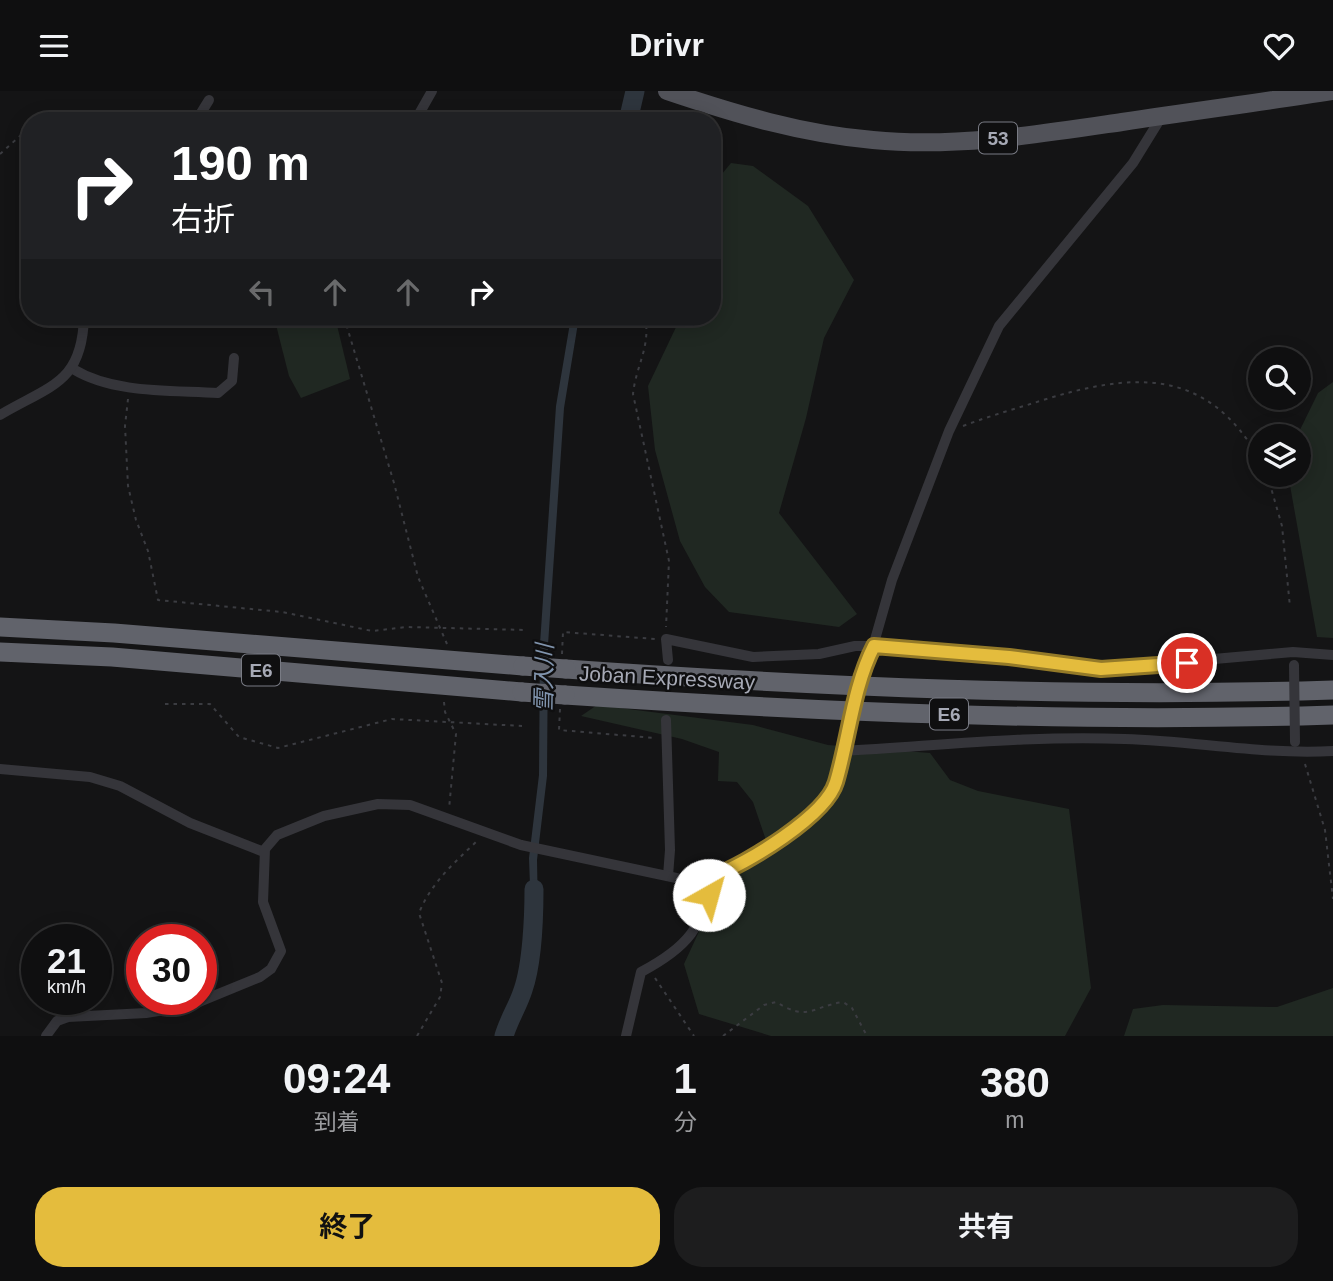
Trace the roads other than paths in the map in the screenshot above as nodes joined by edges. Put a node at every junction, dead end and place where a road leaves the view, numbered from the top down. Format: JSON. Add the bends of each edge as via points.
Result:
{"nodes":[{"id":1,"x":432,"y":91,"type":"edge"},
{"id":2,"x":667,"y":91,"type":"edge"},
{"id":3,"x":1333,"y":92,"type":"edge"},
{"id":4,"x":209,"y":100,"type":"dead end"},
{"id":5,"x":202,"y":112,"type":"edge"},
{"id":6,"x":420,"y":112,"type":"edge"},
{"id":7,"x":1163,"y":116,"type":"junction"},
{"id":8,"x":83,"y":326,"type":"edge"},
{"id":9,"x":234,"y":358,"type":"dead end"},
{"id":10,"x":74,"y":369,"type":"junction"},
{"id":11,"x":0,"y":415,"type":"edge"},
{"id":12,"x":0,"y":625,"type":"edge"},
{"id":13,"x":872,"y":651,"type":"junction"},
{"id":14,"x":0,"y":652,"type":"edge"},
{"id":15,"x":1293,"y":652,"type":"junction"},
{"id":16,"x":1333,"y":655,"type":"edge"},
{"id":17,"x":668,"y":660,"type":"dead end"},
{"id":18,"x":1333,"y":690,"type":"edge"},
{"id":19,"x":1333,"y":715,"type":"edge"},
{"id":20,"x":666,"y":720,"type":"dead end"},
{"id":21,"x":1297,"y":749,"type":"junction"},
{"id":22,"x":843,"y":751,"type":"junction"},
{"id":23,"x":1333,"y":751,"type":"edge"},
{"id":24,"x":0,"y":768,"type":"edge"},
{"id":25,"x":264,"y":852,"type":"junction"},
{"id":26,"x":668,"y":876,"type":"junction"},
{"id":27,"x":714,"y":876,"type":"junction"},
{"id":28,"x":46,"y":1036,"type":"edge"},
{"id":29,"x":626,"y":1036,"type":"edge"}],
"edges":[{"from":1,"to":6,"type":"street"},
{"from":2,"to":7,"type":"main road","number":"53","via":[[797,129],[876,141],[988,140]]},
{"from":3,"to":7,"type":"main road","number":"53"},
{"from":4,"to":5,"type":"street"},
{"from":7,"to":13,"type":"street","via":[[1133,163],[999,326],[949,431],[892,580]]},
{"from":8,"to":10,"type":"street"},
{"from":9,"to":10,"type":"street","via":[[232,381],[218,393],[129,387]]},
{"from":10,"to":11,"type":"street"},
{"from":12,"to":18,"type":"highway","name":"Joban Expressway","number":"E6","bridge":true,"via":[[697,678],[1066,692]]},
{"from":13,"to":15,"type":"street","via":[[1009,657],[1101,669]]},
{"from":13,"to":17,"type":"street","via":[[855,646],[819,654],[753,657],[666,639]]},
{"from":13,"to":22,"type":"street","bridge":true},
{"from":14,"to":19,"type":"highway","name":"Joban Expressway","number":"E6","bridge":true,"via":[[720,705],[1053,716]]},
{"from":15,"to":16,"type":"street"},
{"from":15,"to":21,"type":"street","bridge":true},
{"from":20,"to":26,"type":"street"},
{"from":21,"to":22,"type":"street","via":[[1053,739]]},
{"from":21,"to":23,"type":"street"},
{"from":22,"to":27,"type":"street","via":[[836,785],[803,821],[755,857]]},
{"from":24,"to":25,"type":"street","via":[[90,777],[120,786],[190,823]]},
{"from":25,"to":26,"type":"street","via":[[278,835],[324,817],[377,804],[410,805],[521,845]]},
{"from":25,"to":28,"type":"street","via":[[263,902],[281,951],[271,969],[189,1006],[68,1017],[57,1021]]},
{"from":26,"to":27,"type":"street"},
{"from":27,"to":29,"type":"street","via":[[705,913],[694,931],[641,972]]}]}
